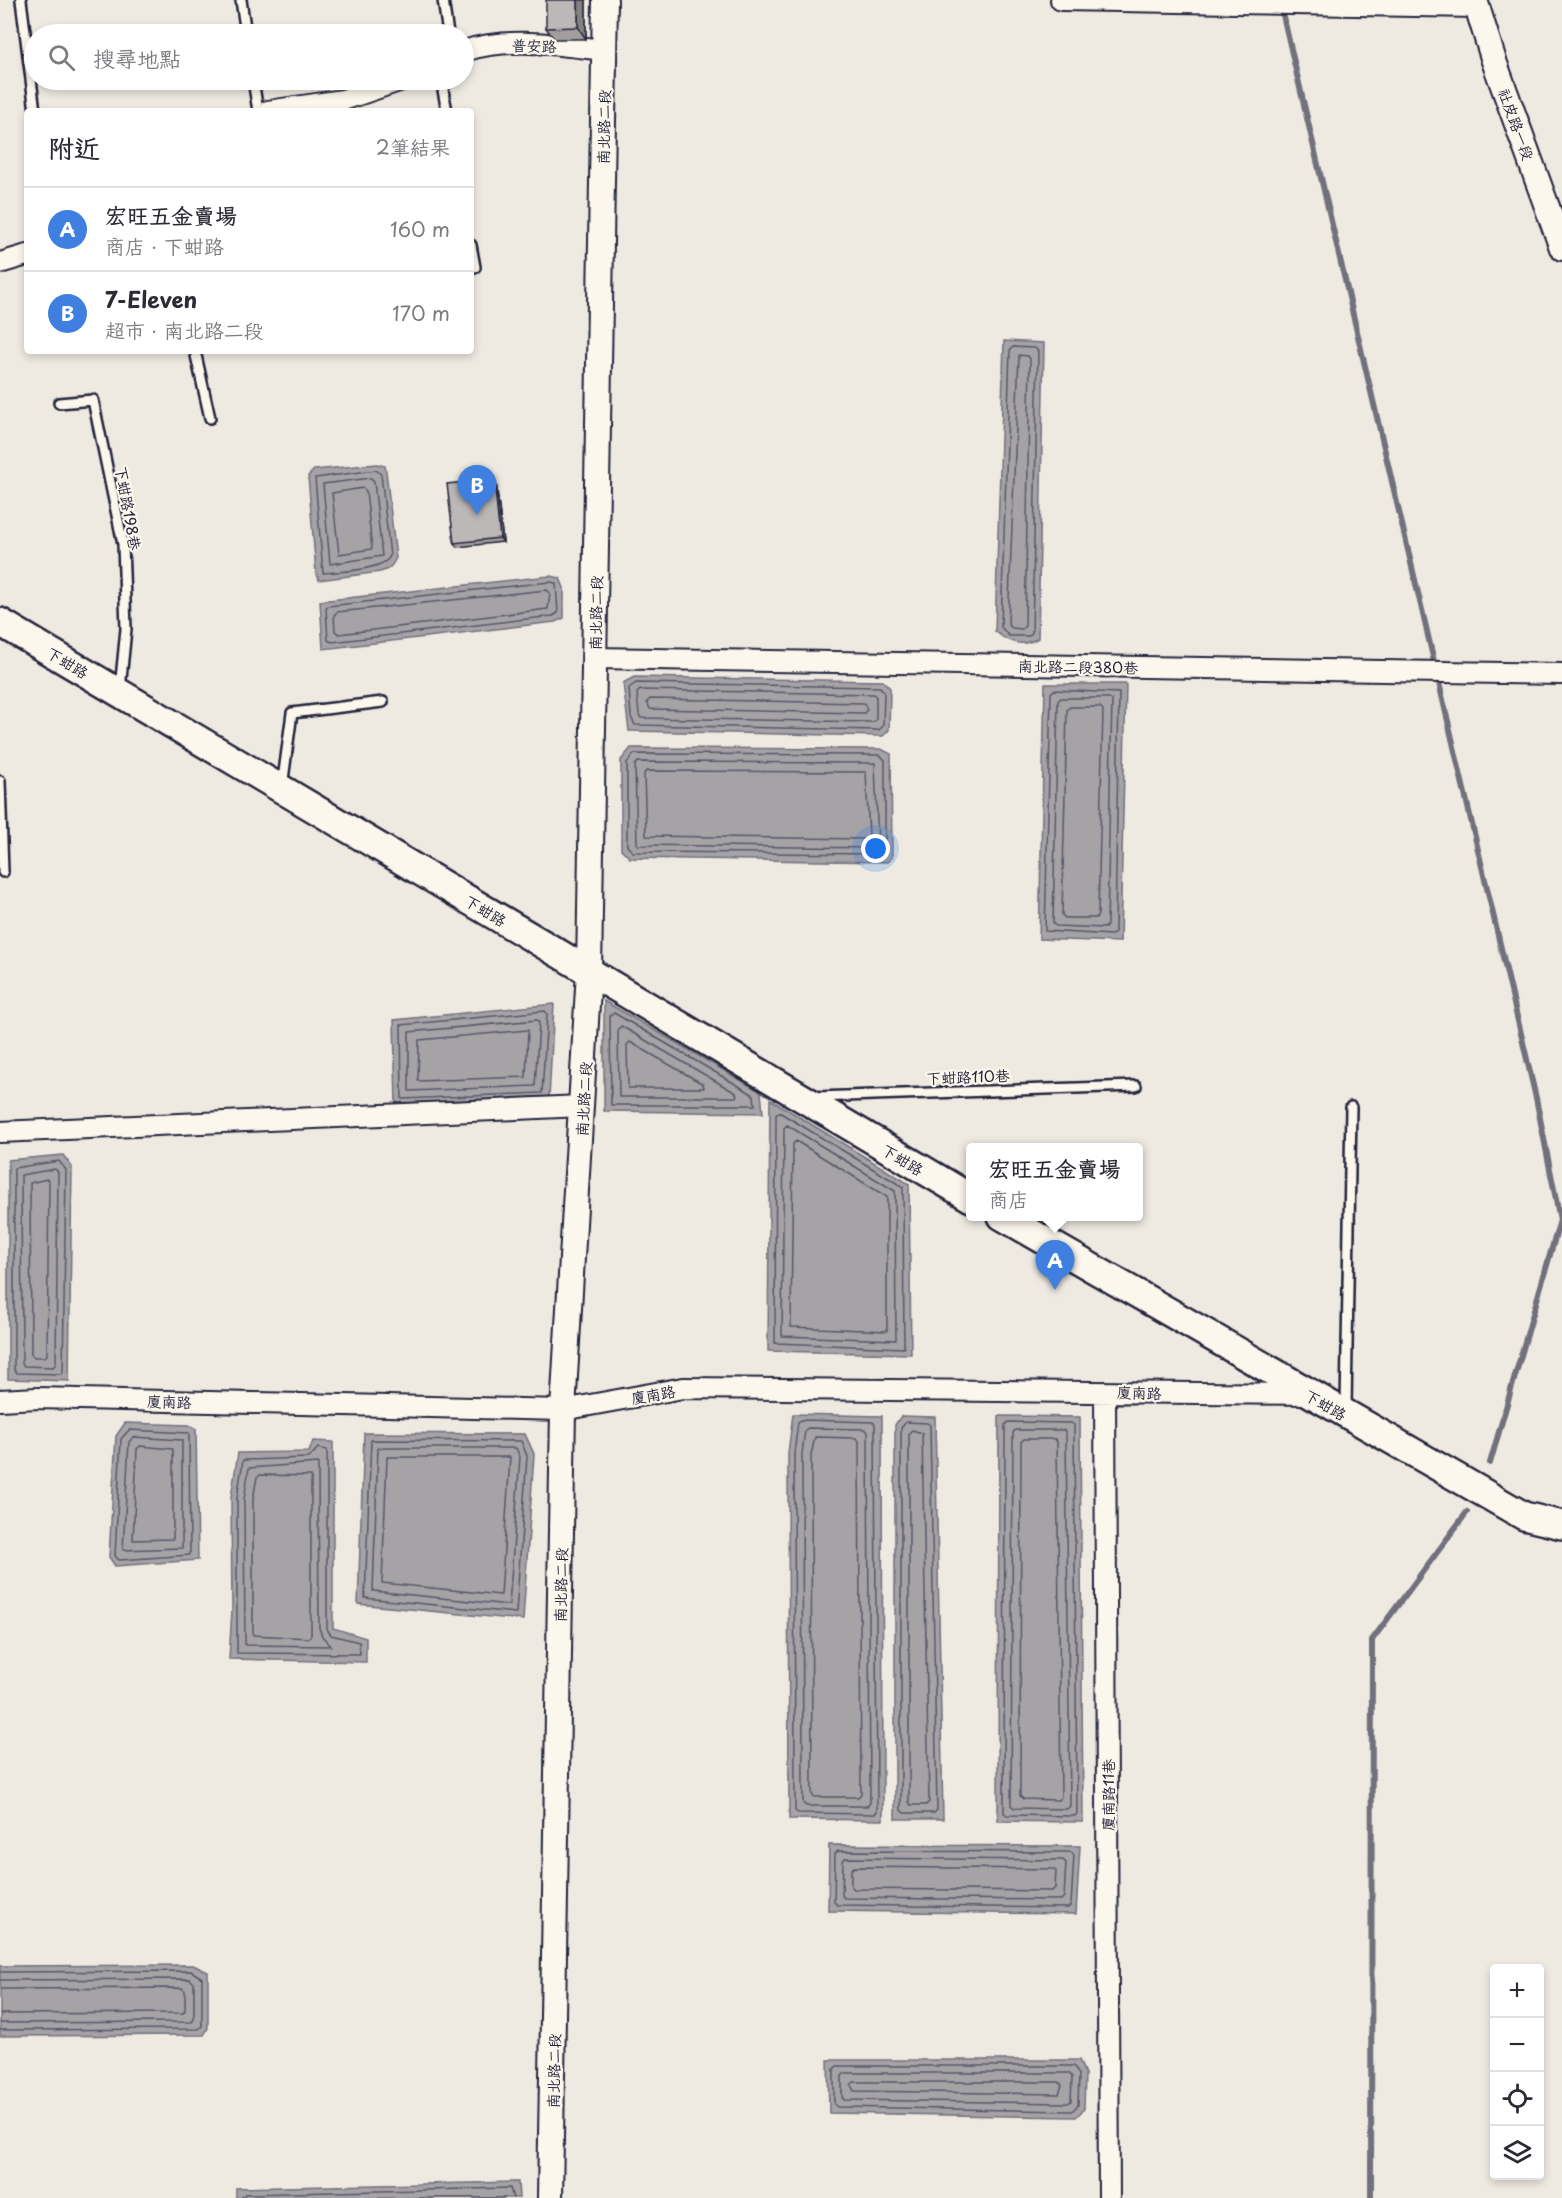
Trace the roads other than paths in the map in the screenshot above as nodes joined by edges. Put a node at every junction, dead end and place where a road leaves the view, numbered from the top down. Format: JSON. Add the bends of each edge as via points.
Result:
{"nodes":[{"id":1,"x":21,"y":0,"type":"edge"},
{"id":2,"x":241,"y":0,"type":"edge"},
{"id":3,"x":443,"y":0,"type":"edge"},
{"id":4,"x":605,"y":0,"type":"edge"},
{"id":5,"x":1061,"y":0,"type":"edge"},
{"id":6,"x":1476,"y":4,"type":"edge"},
{"id":7,"x":24,"y":24,"type":"edge"},
{"id":8,"x":245,"y":24,"type":"edge"},
{"id":9,"x":447,"y":24,"type":"edge"},
{"id":10,"x":474,"y":48,"type":"edge"},
{"id":11,"x":604,"y":50,"type":"junction"},
{"id":12,"x":32,"y":90,"type":"edge"},
{"id":13,"x":255,"y":90,"type":"edge"},
{"id":14,"x":372,"y":90,"type":"edge"},
{"id":15,"x":443,"y":90,"type":"edge"},
{"id":16,"x":35,"y":108,"type":"edge"},
{"id":17,"x":258,"y":108,"type":"edge"},
{"id":18,"x":288,"y":108,"type":"edge"},
{"id":19,"x":446,"y":108,"type":"edge"},
{"id":20,"x":1562,"y":248,"type":"edge"},
{"id":21,"x":24,"y":256,"type":"edge"},
{"id":22,"x":0,"y":263,"type":"edge"},
{"id":23,"x":196,"y":354,"type":"edge"},
{"id":24,"x":59,"y":403,"type":"dead end"},
{"id":25,"x":210,"y":418,"type":"dead end"},
{"id":26,"x":0,"y":622,"type":"edge"},
{"id":27,"x":595,"y":658,"type":"junction"},
{"id":28,"x":1562,"y":674,"type":"edge"},
{"id":29,"x":120,"y":693,"type":"junction"},
{"id":30,"x":383,"y":702,"type":"dead end"},
{"id":31,"x":0,"y":781,"type":"edge"},
{"id":32,"x":282,"y":789,"type":"junction"},
{"id":33,"x":3,"y":872,"type":"dead end"},
{"id":34,"x":589,"y":971,"type":"junction"},
{"id":35,"x":1136,"y":1086,"type":"dead end"},
{"id":36,"x":802,"y":1097,"type":"junction"},
{"id":37,"x":582,"y":1106,"type":"junction"},
{"id":38,"x":1351,"y":1107,"type":"dead end"},
{"id":39,"x":0,"y":1132,"type":"edge"},
{"id":40,"x":966,"y":1195,"type":"edge"},
{"id":41,"x":1011,"y":1221,"type":"edge"},
{"id":42,"x":1105,"y":1392,"type":"junction"},
{"id":43,"x":1308,"y":1394,"type":"junction"},
{"id":44,"x":0,"y":1400,"type":"edge"},
{"id":45,"x":563,"y":1410,"type":"junction"},
{"id":46,"x":1345,"y":1415,"type":"junction"},
{"id":47,"x":1562,"y":1525,"type":"edge"},
{"id":48,"x":550,"y":2198,"type":"edge"},
{"id":49,"x":1109,"y":2198,"type":"edge"}],
"edges":[{"from":1,"to":7,"type":"lane"},
{"from":2,"to":8,"type":"lane"},
{"from":3,"to":9,"type":"lane"},
{"from":4,"to":11,"type":"street","name":"南北路二段"},
{"from":5,"to":6,"type":"street"},
{"from":6,"to":20,"type":"street","name":"社皮路一段"},
{"from":10,"to":11,"type":"street","name":"普安路","via":[[543,43]]},
{"from":11,"to":27,"type":"street","name":"南北路二段"},
{"from":12,"to":16,"type":"lane"},
{"from":13,"to":17,"type":"lane"},
{"from":14,"to":18,"type":"street","via":[[343,100]]},
{"from":15,"to":19,"type":"lane"},
{"from":21,"to":22,"type":"street"},
{"from":23,"to":25,"type":"lane"},
{"from":24,"to":29,"type":"lane","name":"下蚶路198巷","via":[[93,400],[98,422],[123,544],[126,629]]},
{"from":26,"to":29,"type":"main road","name":"下蚶路"},
{"from":27,"to":28,"type":"street","name":"南北路二段380巷"},
{"from":27,"to":34,"type":"street","name":"南北路二段"},
{"from":29,"to":32,"type":"main road","name":"下蚶路"},
{"from":30,"to":32,"type":"lane","via":[[292,713]]},
{"from":31,"to":33,"type":"lane"},
{"from":32,"to":34,"type":"main road","name":"下蚶路"},
{"from":34,"to":36,"type":"main road","name":"下蚶路"},
{"from":34,"to":37,"type":"street","name":"南北路二段"},
{"from":35,"to":36,"type":"lane","name":"下蚶路110巷"},
{"from":36,"to":40,"type":"main road","name":"下蚶路"},
{"from":37,"to":39,"type":"street"},
{"from":37,"to":45,"type":"street","name":"南北路二段"},
{"from":38,"to":46,"type":"lane"},
{"from":41,"to":43,"type":"main road","name":"下蚶路"},
{"from":42,"to":43,"type":"street","name":"廈南路"},
{"from":42,"to":45,"type":"street","name":"廈南路","via":[[683,1388]]},
{"from":42,"to":49,"type":"street","name":"廈南路11巷"},
{"from":43,"to":46,"type":"main road","name":"下蚶路"},
{"from":44,"to":45,"type":"street","name":"廈南路"},
{"from":45,"to":48,"type":"street","name":"南北路二段"},
{"from":46,"to":47,"type":"main road","name":"下蚶路","via":[[1524,1516]]}]}
